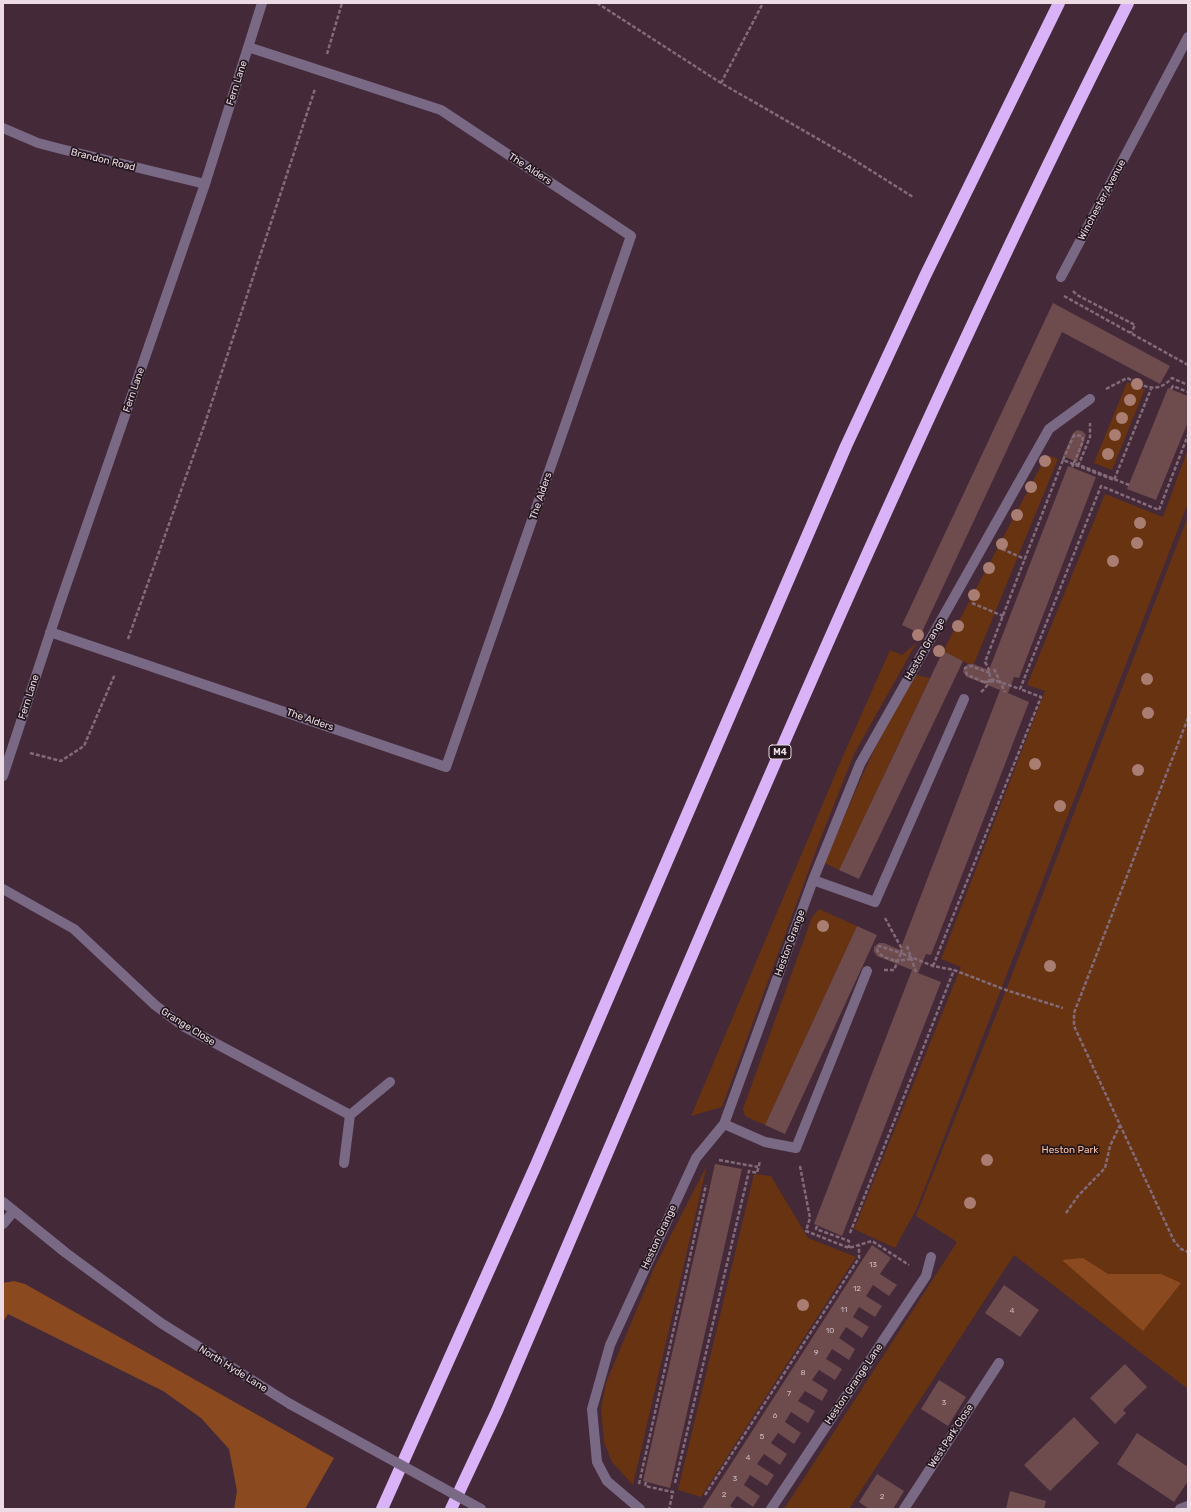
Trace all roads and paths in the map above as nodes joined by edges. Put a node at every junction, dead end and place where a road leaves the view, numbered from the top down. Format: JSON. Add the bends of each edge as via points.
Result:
{"nodes":[{"id":1,"x":262,"y":3,"type":"edge"},
{"id":2,"x":342,"y":3,"type":"edge"},
{"id":3,"x":597,"y":3,"type":"edge"},
{"id":4,"x":762,"y":3,"type":"edge"},
{"id":5,"x":1059,"y":3,"type":"edge"},
{"id":6,"x":1128,"y":3,"type":"edge"},
{"id":7,"x":1188,"y":37,"type":"edge"},
{"id":8,"x":248,"y":47,"type":"junction"},
{"id":9,"x":322,"y":70,"type":"junction"},
{"id":10,"x":720,"y":83,"type":"junction"},
{"id":11,"x":3,"y":128,"type":"edge"},
{"id":12,"x":205,"y":184,"type":"junction"},
{"id":13,"x":913,"y":197,"type":"dead end"},
{"id":14,"x":1061,"y":277,"type":"joint"},
{"id":15,"x":1058,"y":293,"type":"dead end"},
{"id":16,"x":1131,"y":333,"type":"junction"},
{"id":17,"x":1188,"y":365,"type":"edge"},
{"id":18,"x":1188,"y":385,"type":"edge"},
{"id":19,"x":1151,"y":388,"type":"junction"},
{"id":20,"x":1171,"y":389,"type":"dead end"},
{"id":21,"x":1188,"y":392,"type":"edge"},
{"id":22,"x":1090,"y":399,"type":"junction"},
{"id":23,"x":1188,"y":435,"type":"edge"},
{"id":24,"x":1063,"y":460,"type":"junction"},
{"id":25,"x":1074,"y":463,"type":"junction"},
{"id":26,"x":1078,"y":466,"type":"junction"},
{"id":27,"x":1072,"y":467,"type":"dead end"},
{"id":28,"x":1129,"y":485,"type":"dead end"},
{"id":29,"x":986,"y":542,"type":"junction"},
{"id":30,"x":1025,"y":559,"type":"junction"},
{"id":31,"x":956,"y":596,"type":"junction"},
{"id":32,"x":1003,"y":616,"type":"junction"},
{"id":33,"x":50,"y":632,"type":"junction"},
{"id":34,"x":122,"y":656,"type":"junction"},
{"id":35,"x":994,"y":668,"type":"dead end"},
{"id":36,"x":990,"y":673,"type":"junction"},
{"id":37,"x":991,"y":679,"type":"junction"},
{"id":38,"x":998,"y":681,"type":"junction"},
{"id":39,"x":1020,"y":689,"type":"junction"},
{"id":40,"x":1005,"y":692,"type":"dead end"},
{"id":41,"x":964,"y":699,"type":"joint"},
{"id":42,"x":1188,"y":718,"type":"edge"},
{"id":43,"x":12,"y":749,"type":"junction"},
{"id":44,"x":3,"y":776,"type":"edge"},
{"id":45,"x":813,"y":880,"type":"junction"},
{"id":46,"x":3,"y":889,"type":"edge"},
{"id":47,"x":876,"y":902,"type":"junction"},
{"id":48,"x":907,"y":946,"type":"dead end"},
{"id":49,"x":901,"y":953,"type":"junction"},
{"id":50,"x":912,"y":959,"type":"junction"},
{"id":51,"x":933,"y":966,"type":"junction"},
{"id":52,"x":954,"y":970,"type":"junction"},
{"id":53,"x":867,"y":971,"type":"joint"},
{"id":54,"x":916,"y":972,"type":"dead end"},
{"id":55,"x":1063,"y":1008,"type":"dead end"},
{"id":56,"x":390,"y":1082,"type":"dead end"},
{"id":57,"x":350,"y":1115,"type":"junction"},
{"id":58,"x":724,"y":1124,"type":"junction"},
{"id":59,"x":1120,"y":1125,"type":"junction"},
{"id":60,"x":796,"y":1148,"type":"junction"},
{"id":61,"x":344,"y":1163,"type":"dead end"},
{"id":62,"x":718,"y":1164,"type":"dead end"},
{"id":63,"x":708,"y":1178,"type":"dead end"},
{"id":64,"x":3,"y":1202,"type":"edge"},
{"id":65,"x":14,"y":1211,"type":"junction"},
{"id":66,"x":1066,"y":1213,"type":"dead end"},
{"id":67,"x":3,"y":1224,"type":"edge"},
{"id":68,"x":817,"y":1226,"type":"dead end"},
{"id":69,"x":850,"y":1233,"type":"dead end"},
{"id":70,"x":859,"y":1245,"type":"junction"},
{"id":71,"x":849,"y":1248,"type":"junction"},
{"id":72,"x":1188,"y":1252,"type":"edge"},
{"id":73,"x":932,"y":1257,"type":"dead end"},
{"id":74,"x":926,"y":1276,"type":"junction"},
{"id":75,"x":999,"y":1362,"type":"dead end"},
{"id":76,"x":646,"y":1482,"type":"dead end"},
{"id":77,"x":675,"y":1483,"type":"dead end"},
{"id":78,"x":705,"y":1495,"type":"dead end"},
{"id":79,"x":1188,"y":1506,"type":"edge"},
{"id":80,"x":637,"y":1507,"type":"edge"},
{"id":81,"x":382,"y":1509,"type":"edge"},
{"id":82,"x":451,"y":1509,"type":"edge"},
{"id":83,"x":481,"y":1509,"type":"edge"},
{"id":84,"x":669,"y":1509,"type":"edge"},
{"id":85,"x":771,"y":1509,"type":"edge"},
{"id":86,"x":904,"y":1509,"type":"edge"},
{"id":87,"x":1180,"y":1509,"type":"edge"}],
"edges":[{"from":1,"to":8,"type":"street","name":"Fern Lane"},
{"from":2,"to":9,"type":"path"},
{"from":3,"to":10,"type":"path"},
{"from":4,"to":10,"type":"path"},
{"from":5,"to":81,"type":"highway","via":[[846,446],[536,1165]]},
{"from":6,"to":82,"type":"highway","number":"M4","via":[[1027,209],[821,656],[500,1403]]},
{"from":7,"to":14,"type":"street","name":"Winchester Avenue"},
{"from":8,"to":9,"type":"street","name":"The Alders"},
{"from":8,"to":12,"type":"street","name":"Fern Lane"},
{"from":9,"to":34,"type":"path","via":[[204,426]]},
{"from":9,"to":34,"type":"street","name":"The Alders","via":[[441,110],[631,236],[446,767]]},
{"from":10,"to":13,"type":"path","via":[[851,158]]},
{"from":11,"to":12,"type":"street","name":"Brandon Road","via":[[61,150]]},
{"from":12,"to":33,"type":"street","name":"Fern Lane"},
{"from":14,"to":16,"type":"path","via":[[1077,295],[1135,325]]},
{"from":15,"to":16,"type":"path"},
{"from":16,"to":17,"type":"path"},
{"from":18,"to":19,"type":"path","via":[[1172,378],[1165,386]]},
{"from":19,"to":22,"type":"path","via":[[1127,378]]},
{"from":19,"to":26,"type":"path","via":[[1114,480]]},
{"from":20,"to":21,"type":"path","via":[[1173,386]]},
{"from":22,"to":26,"type":"path","via":[[1090,437]]},
{"from":22,"to":29,"type":"street","name":"Heston Grange","via":[[1049,429]]},
{"from":23,"to":39,"type":"path","via":[[1159,510],[1102,486]]},
{"from":24,"to":25,"type":"path","via":[[1073,437],[1079,434],[1083,441]]},
{"from":24,"to":26,"type":"path"},
{"from":24,"to":30,"type":"path"},
{"from":25,"to":27,"type":"path","bridge":true},
{"from":25,"to":28,"type":"path","bridge":true},
{"from":29,"to":30,"type":"path"},
{"from":29,"to":31,"type":"street","name":"Heston Grange"},
{"from":30,"to":32,"type":"path"},
{"from":31,"to":32,"type":"path"},
{"from":31,"to":45,"type":"street","name":"Heston Grange","via":[[860,764]]},
{"from":32,"to":36,"type":"path","via":[[985,662]]},
{"from":33,"to":34,"type":"street","name":"The Alders"},
{"from":33,"to":43,"type":"street","name":"Fern Lane"},
{"from":34,"to":43,"type":"path","via":[[84,746],[61,761]]},
{"from":35,"to":38,"type":"path","bridge":true},
{"from":36,"to":37,"type":"path"},
{"from":36,"to":38,"type":"path","bridge":true,"via":[[971,666],[965,668],[967,675],[984,682]]},
{"from":37,"to":39,"type":"path"},
{"from":37,"to":41,"type":"path","via":[[983,691]]},
{"from":38,"to":40,"type":"path","bridge":true},
{"from":39,"to":51,"type":"path","via":[[1041,697]]},
{"from":41,"to":47,"type":"street"},
{"from":42,"to":59,"type":"path","via":[[1074,1013],[1074,1026]]},
{"from":43,"to":44,"type":"street","name":"Fern Lane"},
{"from":45,"to":47,"type":"street"},
{"from":45,"to":58,"type":"street","name":"Heston Grange"},
{"from":46,"to":57,"type":"street","name":"Grange Close","via":[[74,929],[155,1005],[183,1026]]},
{"from":47,"to":49,"type":"path","via":[[902,949]]},
{"from":48,"to":50,"type":"path","bridge":true},
{"from":49,"to":50,"type":"path","bridge":true,"via":[[883,946],[877,948],[878,954],[895,961]]},
{"from":49,"to":51,"type":"path"},
{"from":49,"to":53,"type":"path","via":[[894,970]]},
{"from":50,"to":54,"type":"path","bridge":true},
{"from":51,"to":52,"type":"path"},
{"from":52,"to":55,"type":"path"},
{"from":52,"to":69,"type":"path"},
{"from":53,"to":60,"type":"street"},
{"from":56,"to":57,"type":"street"},
{"from":57,"to":61,"type":"street"},
{"from":58,"to":60,"type":"street","via":[[765,1142]]},
{"from":58,"to":80,"type":"street","name":"Heston Grange","via":[[696,1158],[610,1345],[592,1409],[597,1462],[607,1481]]},
{"from":59,"to":66,"type":"path","via":[[1110,1146],[1105,1168],[1078,1196]]},
{"from":59,"to":72,"type":"path","via":[[1174,1241]]},
{"from":60,"to":71,"type":"path","via":[[810,1218],[806,1232]]},
{"from":62,"to":77,"type":"path","via":[[718,1160],[758,1167],[757,1173],[749,1171]]},
{"from":63,"to":80,"type":"path"},
{"from":64,"to":65,"type":"street","name":"North Hyde Lane"},
{"from":65,"to":67,"type":"street"},
{"from":65,"to":83,"type":"street","name":"North Hyde Lane","bridge":true,"via":[[161,1323],[290,1404]]},
{"from":68,"to":71,"type":"path","via":[[816,1229],[849,1241]]},
{"from":70,"to":71,"type":"path"},
{"from":70,"to":74,"type":"path","via":[[872,1241]]},
{"from":70,"to":78,"type":"path","via":[[859,1258]]},
{"from":73,"to":74,"type":"street","name":"Heston Grange Lane"},
{"from":74,"to":85,"type":"street","name":"Heston Grange Lane"},
{"from":75,"to":86,"type":"street","name":"West Park Close"},
{"from":76,"to":84,"type":"path","via":[[645,1486],[673,1492]]},
{"from":79,"to":87,"type":"street"}]}
